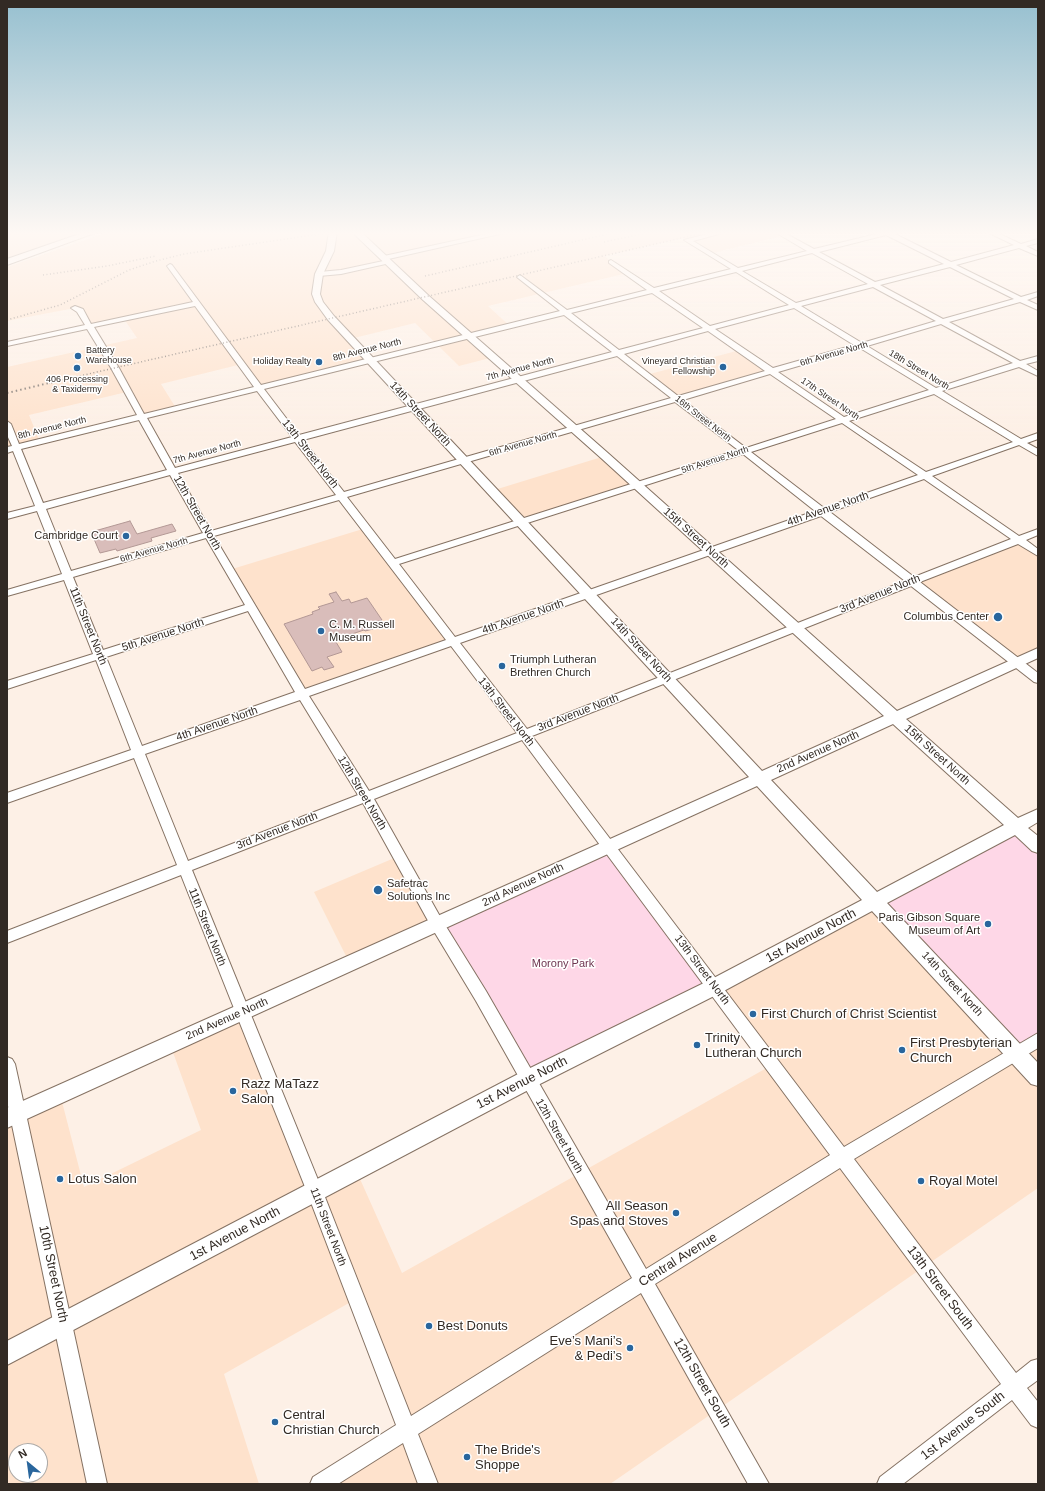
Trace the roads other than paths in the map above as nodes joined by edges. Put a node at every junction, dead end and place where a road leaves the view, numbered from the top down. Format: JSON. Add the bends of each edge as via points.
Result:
{"nodes":[{"id":1,"x":196,"y":301,"type":"edge"},
{"id":2,"x":318,"y":301,"type":"edge"},
{"id":3,"x":429,"y":301,"type":"edge"},
{"id":4,"x":550,"y":301,"type":"edge"},
{"id":5,"x":612,"y":301,"type":"edge"},
{"id":6,"x":667,"y":301,"type":"edge"},
{"id":7,"x":785,"y":301,"type":"edge"},
{"id":8,"x":814,"y":301,"type":"edge"},
{"id":9,"x":905,"y":301,"type":"edge"},
{"id":10,"x":1018,"y":301,"type":"edge"},
{"id":11,"x":1021,"y":301,"type":"edge"},
{"id":12,"x":198,"y":303,"type":"junction"},
{"id":13,"x":794,"y":306,"type":"junction"},
{"id":14,"x":74,"y":308,"type":"dead end"},
{"id":15,"x":1038,"y":308,"type":"edge"},
{"id":16,"x":564,"y":312,"type":"junction"},
{"id":17,"x":943,"y":322,"type":"junction"},
{"id":18,"x":90,"y":326,"type":"junction"},
{"id":19,"x":710,"y":329,"type":"junction"},
{"id":20,"x":470,"y":336,"type":"junction"},
{"id":21,"x":7,"y":344,"type":"edge"},
{"id":22,"x":860,"y":346,"type":"junction"},
{"id":23,"x":618,"y":353,"type":"junction"},
{"id":24,"x":1038,"y":358,"type":"edge"},
{"id":25,"x":369,"y":360,"type":"junction"},
{"id":26,"x":1019,"y":364,"type":"junction"},
{"id":27,"x":772,"y":372,"type":"junction"},
{"id":28,"x":1038,"y":374,"type":"edge"},
{"id":29,"x":519,"y":380,"type":"junction"},
{"id":30,"x":259,"y":387,"type":"junction"},
{"id":31,"x":935,"y":391,"type":"junction"},
{"id":32,"x":677,"y":400,"type":"junction"},
{"id":33,"x":413,"y":408,"type":"junction"},
{"id":34,"x":142,"y":417,"type":"junction"},
{"id":35,"x":844,"y":420,"type":"junction"},
{"id":36,"x":7,"y":424,"type":"edge"},
{"id":37,"x":575,"y":429,"type":"junction"},
{"id":38,"x":1038,"y":436,"type":"edge"},
{"id":39,"x":297,"y":438,"type":"junction"},
{"id":40,"x":1020,"y":442,"type":"junction"},
{"id":41,"x":11,"y":449,"type":"edge"},
{"id":42,"x":744,"y":451,"type":"junction"},
{"id":43,"x":1038,"y":453,"type":"edge"},
{"id":44,"x":464,"y":461,"type":"junction"},
{"id":45,"x":173,"y":471,"type":"junction"},
{"id":46,"x":925,"y":476,"type":"junction"},
{"id":47,"x":638,"y":485,"type":"junction"},
{"id":48,"x":342,"y":496,"type":"junction"},
{"id":49,"x":40,"y":507,"type":"junction"},
{"id":50,"x":821,"y":511,"type":"junction"},
{"id":51,"x":7,"y":516,"type":"edge"},
{"id":52,"x":520,"y":522,"type":"junction"},
{"id":53,"x":1038,"y":532,"type":"edge"},
{"id":54,"x":209,"y":534,"type":"junction"},
{"id":55,"x":1019,"y":539,"type":"junction"},
{"id":56,"x":710,"y":550,"type":"junction"},
{"id":57,"x":1038,"y":553,"type":"edge"},
{"id":58,"x":392,"y":563,"type":"junction"},
{"id":59,"x":67,"y":575,"type":"junction"},
{"id":60,"x":912,"y":581,"type":"junction"},
{"id":61,"x":7,"y":593,"type":"edge"},
{"id":62,"x":588,"y":594,"type":"junction"},
{"id":63,"x":251,"y":607,"type":"junction"},
{"id":64,"x":796,"y":627,"type":"junction"},
{"id":65,"x":452,"y":642,"type":"junction"},
{"id":66,"x":1038,"y":653,"type":"edge"},
{"id":67,"x":100,"y":655,"type":"junction"},
{"id":68,"x":1016,"y":662,"type":"junction"},
{"id":69,"x":667,"y":678,"type":"junction"},
{"id":70,"x":1038,"y":679,"type":"edge"},
{"id":71,"x":7,"y":685,"type":"edge"},
{"id":72,"x":302,"y":694,"type":"junction"},
{"id":73,"x":895,"y":717,"type":"junction"},
{"id":74,"x":524,"y":734,"type":"junction"},
{"id":75,"x":137,"y":752,"type":"junction"},
{"id":76,"x":760,"y":778,"type":"junction"},
{"id":77,"x":366,"y":797,"type":"junction"},
{"id":78,"x":7,"y":798,"type":"edge"},
{"id":79,"x":1038,"y":815,"type":"edge"},
{"id":80,"x":1016,"y":826,"type":"junction"},
{"id":81,"x":608,"y":846,"type":"junction"},
{"id":82,"x":1038,"y":846,"type":"edge"},
{"id":83,"x":184,"y":867,"type":"junction"},
{"id":84,"x":875,"y":902,"type":"junction"},
{"id":85,"x":437,"y":924,"type":"junction"},
{"id":86,"x":7,"y":937,"type":"edge"},
{"id":87,"x":714,"y":986,"type":"junction"},
{"id":88,"x":242,"y":1012,"type":"junction"},
{"id":89,"x":1038,"y":1040,"type":"edge"},
{"id":90,"x":1015,"y":1053,"type":"junction"},
{"id":91,"x":7,"y":1064,"type":"edge"},
{"id":92,"x":1038,"y":1077,"type":"edge"},
{"id":93,"x":527,"y":1080,"type":"junction"},
{"id":94,"x":13,"y":1115,"type":"edge"},
{"id":95,"x":842,"y":1158,"type":"junction"},
{"id":96,"x":315,"y":1192,"type":"junction"},
{"id":97,"x":644,"y":1282,"type":"junction"},
{"id":98,"x":64,"y":1324,"type":"junction"},
{"id":99,"x":7,"y":1352,"type":"edge"},
{"id":100,"x":1038,"y":1368,"type":"edge"},
{"id":101,"x":1014,"y":1387,"type":"junction"},
{"id":102,"x":1038,"y":1418,"type":"edge"},
{"id":103,"x":406,"y":1430,"type":"junction"},
{"id":104,"x":97,"y":1484,"type":"edge"},
{"id":105,"x":320,"y":1484,"type":"edge"},
{"id":106,"x":428,"y":1484,"type":"edge"},
{"id":107,"x":759,"y":1484,"type":"edge"},
{"id":108,"x":887,"y":1484,"type":"edge"}],
"edges":[{"from":1,"to":12,"type":"street","name":"13th Street North"},
{"from":2,"to":25,"type":"main road","name":"14th Street North"},
{"from":3,"to":20,"type":"main road","name":"15th Street North"},
{"from":4,"to":16,"type":"street","name":"16th Street North"},
{"from":5,"to":16,"type":"street","name":"8th Avenue North"},
{"from":6,"to":19,"type":"street","name":"17th Street North"},
{"from":7,"to":13,"type":"street","name":"18th Street North"},
{"from":8,"to":13,"type":"street","name":"7th Avenue North"},
{"from":9,"to":17,"type":"street"},
{"from":10,"to":17,"type":"street","name":"6th Avenue North"},
{"from":11,"to":15,"type":"street"},
{"from":12,"to":18,"type":"street"},
{"from":12,"to":30,"type":"street","name":"13th Street North"},
{"from":13,"to":19,"type":"street","name":"7th Avenue North"},
{"from":13,"to":22,"type":"street","name":"18th Street North"},
{"from":14,"to":18,"type":"street","name":"12th Street North","via":[[80,311]]},
{"from":16,"to":20,"type":"street","name":"8th Avenue North"},
{"from":16,"to":23,"type":"street","name":"16th Street North"},
{"from":17,"to":22,"type":"street","name":"6th Avenue North"},
{"from":17,"to":26,"type":"street"},
{"from":18,"to":21,"type":"street"},
{"from":18,"to":34,"type":"street","name":"12th Street North"},
{"from":19,"to":23,"type":"street","name":"7th Avenue North"},
{"from":19,"to":27,"type":"street","name":"17th Street North"},
{"from":20,"to":25,"type":"street","name":"8th Avenue North"},
{"from":20,"to":29,"type":"main road","name":"15th Street North"},
{"from":22,"to":27,"type":"street","name":"6th Avenue North"},
{"from":22,"to":31,"type":"street","name":"18th Street North"},
{"from":23,"to":29,"type":"street","name":"7th Avenue North"},
{"from":23,"to":32,"type":"street","name":"16th Street North"},
{"from":24,"to":26,"type":"street","name":"5th Avenue North"},
{"from":25,"to":30,"type":"street","name":"8th Avenue North"},
{"from":25,"to":33,"type":"main road","name":"14th Street North"},
{"from":26,"to":28,"type":"street"},
{"from":26,"to":31,"type":"street","name":"5th Avenue North"},
{"from":27,"to":32,"type":"street","name":"6th Avenue North"},
{"from":27,"to":35,"type":"street","name":"17th Street North"},
{"from":29,"to":33,"type":"street","name":"7th Avenue North"},
{"from":29,"to":37,"type":"main road","name":"15th Street North"},
{"from":30,"to":34,"type":"street","name":"8th Avenue North"},
{"from":30,"to":39,"type":"street","name":"13th Street North"},
{"from":31,"to":35,"type":"street","name":"5th Avenue North"},
{"from":31,"to":40,"type":"street","name":"18th Street North"},
{"from":32,"to":37,"type":"street","name":"6th Avenue North"},
{"from":32,"to":42,"type":"street","name":"16th Street North"},
{"from":33,"to":39,"type":"street","name":"7th Avenue North"},
{"from":33,"to":44,"type":"main road","name":"14th Street North"},
{"from":34,"to":41,"type":"street","name":"8th Avenue North"},
{"from":34,"to":45,"type":"street","name":"12th Street North"},
{"from":35,"to":42,"type":"street","name":"5th Avenue North"},
{"from":35,"to":46,"type":"street","name":"17th Street North"},
{"from":36,"to":41,"type":"street","name":"11th Street North"},
{"from":37,"to":44,"type":"street","name":"6th Avenue North"},
{"from":37,"to":47,"type":"main road","name":"15th Street North"},
{"from":38,"to":40,"type":"street","name":"4th Avenue North"},
{"from":39,"to":45,"type":"street","name":"7th Avenue North"},
{"from":39,"to":48,"type":"street","name":"13th Street North"},
{"from":40,"to":43,"type":"street","name":"18th Street North"},
{"from":40,"to":46,"type":"street","name":"4th Avenue North"},
{"from":41,"to":49,"type":"street","name":"11th Street North"},
{"from":42,"to":47,"type":"street","name":"5th Avenue North"},
{"from":42,"to":50,"type":"street","name":"16th Street North"},
{"from":44,"to":48,"type":"street","name":"6th Avenue North"},
{"from":44,"to":52,"type":"main road","name":"14th Street North"},
{"from":45,"to":49,"type":"street","name":"7th Avenue North"},
{"from":45,"to":54,"type":"street","name":"12th Street North"},
{"from":46,"to":50,"type":"street","name":"4th Avenue North"},
{"from":46,"to":55,"type":"street","name":"17th Street North"},
{"from":47,"to":52,"type":"street","name":"5th Avenue North"},
{"from":47,"to":56,"type":"main road","name":"15th Street North"},
{"from":48,"to":54,"type":"street","name":"6th Avenue North"},
{"from":48,"to":58,"type":"street","name":"13th Street North"},
{"from":49,"to":51,"type":"street","name":"7th Avenue North"},
{"from":49,"to":59,"type":"street","name":"11th Street North"},
{"from":50,"to":56,"type":"street","name":"4th Avenue North"},
{"from":50,"to":60,"type":"street","name":"16th Street North"},
{"from":52,"to":58,"type":"street","name":"5th Avenue North"},
{"from":52,"to":62,"type":"main road","name":"14th Street North"},
{"from":53,"to":55,"type":"street","name":"3rd Avenue North"},
{"from":54,"to":59,"type":"street","name":"6th Avenue North"},
{"from":54,"to":63,"type":"street","name":"12th Street North"},
{"from":55,"to":57,"type":"street","name":"17th Street North"},
{"from":55,"to":60,"type":"street","name":"3rd Avenue North"},
{"from":56,"to":62,"type":"street","name":"4th Avenue North"},
{"from":56,"to":64,"type":"main road","name":"15th Street North"},
{"from":58,"to":65,"type":"street","name":"13th Street North"},
{"from":59,"to":61,"type":"street","name":"6th Avenue North"},
{"from":59,"to":67,"type":"street","name":"11th Street North"},
{"from":60,"to":64,"type":"street","name":"3rd Avenue North"},
{"from":60,"to":68,"type":"street","name":"16th Street North"},
{"from":62,"to":65,"type":"street","name":"4th Avenue North"},
{"from":62,"to":69,"type":"main road","name":"14th Street North"},
{"from":63,"to":67,"type":"street","name":"5th Avenue North"},
{"from":63,"to":72,"type":"street","name":"12th Street North"},
{"from":64,"to":69,"type":"street","name":"3rd Avenue North"},
{"from":64,"to":73,"type":"main road","name":"15th Street North"},
{"from":65,"to":72,"type":"street","name":"4th Avenue North"},
{"from":65,"to":74,"type":"street","name":"13th Street North"},
{"from":66,"to":68,"type":"main road","name":"2nd Avenue North"},
{"from":67,"to":71,"type":"street","name":"5th Avenue North"},
{"from":67,"to":75,"type":"street","name":"11th Street North"},
{"from":68,"to":70,"type":"street","name":"16th Street North"},
{"from":68,"to":73,"type":"main road","name":"2nd Avenue North"},
{"from":69,"to":74,"type":"street","name":"3rd Avenue North"},
{"from":69,"to":76,"type":"main road","name":"14th Street North"},
{"from":72,"to":75,"type":"street","name":"4th Avenue North"},
{"from":72,"to":77,"type":"street","name":"12th Street North"},
{"from":73,"to":76,"type":"main road","name":"2nd Avenue North"},
{"from":73,"to":80,"type":"main road","name":"15th Street North"},
{"from":74,"to":77,"type":"street","name":"3rd Avenue North"},
{"from":74,"to":81,"type":"street","name":"13th Street North"},
{"from":75,"to":78,"type":"street","name":"4th Avenue North"},
{"from":75,"to":83,"type":"street","name":"11th Street North"},
{"from":76,"to":81,"type":"main road","name":"2nd Avenue North"},
{"from":76,"to":84,"type":"main road","name":"14th Street North"},
{"from":77,"to":83,"type":"street","name":"3rd Avenue North"},
{"from":77,"to":85,"type":"street","name":"12th Street North"},
{"from":79,"to":80,"type":"main road","name":"1st Avenue North"},
{"from":80,"to":82,"type":"main road","name":"15th Street North"},
{"from":80,"to":84,"type":"main road","name":"1st Avenue North"},
{"from":81,"to":85,"type":"main road","name":"2nd Avenue North"},
{"from":81,"to":87,"type":"street","name":"13th Street North"},
{"from":83,"to":86,"type":"street","name":"3rd Avenue North"},
{"from":83,"to":88,"type":"street","name":"11th Street North"},
{"from":84,"to":87,"type":"main road","name":"1st Avenue North"},
{"from":84,"to":90,"type":"main road","name":"14th Street North"},
{"from":85,"to":88,"type":"main road","name":"2nd Avenue North"},
{"from":85,"to":93,"type":"street","name":"12th Street North","via":[[481,996]]},
{"from":87,"to":93,"type":"main road","name":"1st Avenue North"},
{"from":87,"to":95,"type":"street","name":"13th Street North"},
{"from":88,"to":94,"type":"main road","name":"2nd Avenue North"},
{"from":88,"to":96,"type":"street","name":"11th Street North"},
{"from":89,"to":90,"type":"street","name":"Central Avenue"},
{"from":90,"to":92,"type":"main road","name":"14th Street North"},
{"from":90,"to":95,"type":"street","name":"Central Avenue"},
{"from":91,"to":94,"type":"street","name":"10th Street North"},
{"from":93,"to":96,"type":"main road","name":"1st Avenue North"},
{"from":93,"to":97,"type":"street","name":"12th Street North"},
{"from":94,"to":98,"type":"street","name":"10th Street North"},
{"from":95,"to":97,"type":"street","name":"Central Avenue"},
{"from":95,"to":101,"type":"street","name":"13th Street South"},
{"from":96,"to":98,"type":"main road","name":"1st Avenue North"},
{"from":96,"to":103,"type":"street","name":"11th Street North"},
{"from":97,"to":103,"type":"street","name":"Central Avenue"},
{"from":97,"to":107,"type":"street","name":"12th Street South"},
{"from":98,"to":99,"type":"main road","name":"1st Avenue North"},
{"from":98,"to":104,"type":"street","name":"10th Street North"},
{"from":100,"to":101,"type":"street","name":"1st Avenue South"},
{"from":101,"to":102,"type":"street","name":"13th Street South"},
{"from":101,"to":108,"type":"street","name":"1st Avenue South"},
{"from":103,"to":105,"type":"street","name":"Central Avenue"},
{"from":103,"to":106,"type":"street","name":"11th Street North"}]}
